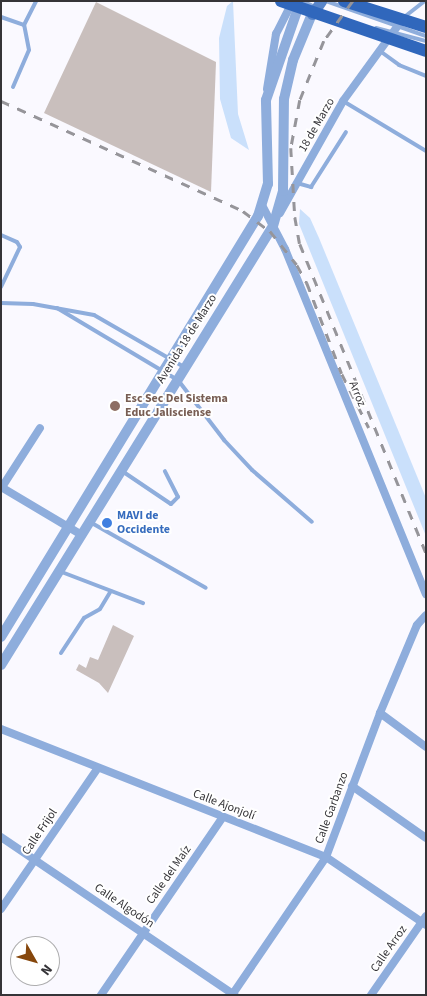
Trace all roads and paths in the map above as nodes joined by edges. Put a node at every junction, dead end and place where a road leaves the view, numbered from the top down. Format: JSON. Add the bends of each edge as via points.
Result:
{"nodes":[{"id":1,"x":36,"y":1,"type":"edge"},
{"id":2,"x":344,"y":1,"type":"edge"},
{"id":3,"x":425,"y":1,"type":"edge"},
{"id":4,"x":296,"y":3,"type":"edge"},
{"id":5,"x":319,"y":6,"type":"edge"},
{"id":6,"x":1,"y":17,"type":"edge"},
{"id":7,"x":24,"y":25,"type":"junction"},
{"id":8,"x":426,"y":27,"type":"edge"},
{"id":9,"x":394,"y":29,"type":"junction"},
{"id":10,"x":426,"y":36,"type":"edge"},
{"id":11,"x":426,"y":42,"type":"edge"},
{"id":12,"x":378,"y":50,"type":"junction"},
{"id":13,"x":426,"y":51,"type":"edge"},
{"id":14,"x":426,"y":76,"type":"edge"},
{"id":15,"x":14,"y":87,"type":"dead end"},
{"id":16,"x":343,"y":101,"type":"junction"},
{"id":17,"x":346,"y":132,"type":"dead end"},
{"id":18,"x":426,"y":151,"type":"edge"},
{"id":19,"x":297,"y":183,"type":"junction"},
{"id":20,"x":262,"y":205,"type":"junction"},
{"id":21,"x":273,"y":226,"type":"junction"},
{"id":22,"x":1,"y":235,"type":"edge"},
{"id":23,"x":1,"y":287,"type":"edge"},
{"id":24,"x":1,"y":303,"type":"edge"},
{"id":25,"x":57,"y":308,"type":"junction"},
{"id":26,"x":171,"y":360,"type":"junction"},
{"id":27,"x":185,"y":368,"type":"junction"},
{"id":28,"x":163,"y":371,"type":"junction"},
{"id":29,"x":178,"y":380,"type":"junction"},
{"id":30,"x":40,"y":428,"type":"dead end"},
{"id":31,"x":122,"y":471,"type":"junction"},
{"id":32,"x":165,"y":471,"type":"dead end"},
{"id":33,"x":1,"y":487,"type":"edge"},
{"id":34,"x":90,"y":522,"type":"junction"},
{"id":35,"x":312,"y":522,"type":"dead end"},
{"id":36,"x":68,"y":526,"type":"junction"},
{"id":37,"x":82,"y":535,"type":"junction"},
{"id":38,"x":59,"y":571,"type":"junction"},
{"id":39,"x":206,"y":588,"type":"dead end"},
{"id":40,"x":112,"y":591,"type":"junction"},
{"id":41,"x":426,"y":594,"type":"edge"},
{"id":42,"x":143,"y":603,"type":"dead end"},
{"id":43,"x":426,"y":615,"type":"edge"},
{"id":44,"x":1,"y":637,"type":"edge"},
{"id":45,"x":61,"y":653,"type":"dead end"},
{"id":46,"x":1,"y":665,"type":"edge"},
{"id":47,"x":380,"y":713,"type":"junction"},
{"id":48,"x":1,"y":729,"type":"edge"},
{"id":49,"x":426,"y":747,"type":"edge"},
{"id":50,"x":98,"y":768,"type":"junction"},
{"id":51,"x":352,"y":786,"type":"junction"},
{"id":52,"x":223,"y":818,"type":"junction"},
{"id":53,"x":1,"y":837,"type":"edge"},
{"id":54,"x":426,"y":838,"type":"edge"},
{"id":55,"x":326,"y":857,"type":"junction"},
{"id":56,"x":35,"y":860,"type":"junction"},
{"id":57,"x":1,"y":909,"type":"edge"},
{"id":58,"x":424,"y":921,"type":"edge"},
{"id":59,"x":143,"y":933,"type":"junction"},
{"id":60,"x":101,"y":995,"type":"edge"},
{"id":61,"x":233,"y":995,"type":"edge"},
{"id":62,"x":371,"y":995,"type":"edge"}],
"edges":[{"from":1,"to":7,"type":"lane"},
{"from":2,"to":9,"type":"main road"},
{"from":3,"to":9,"type":"lane"},
{"from":4,"to":5,"type":"main road"},
{"from":4,"to":20,"type":"street","name":"Avenida 18 de Marzo","via":[[266,100],[268,184]]},
{"from":5,"to":9,"type":"main road"},
{"from":5,"to":9,"type":"lane"},
{"from":5,"to":21,"type":"street","name":"Avenida 18 de Marzo","via":[[293,60],[284,99],[282,191]]},
{"from":6,"to":7,"type":"lane"},
{"from":7,"to":15,"type":"lane","via":[[29,50]]},
{"from":8,"to":9,"type":"main road"},
{"from":9,"to":10,"type":"lane"},
{"from":9,"to":11,"type":"lane"},
{"from":9,"to":12,"type":"street","name":"18 de Marzo"},
{"from":9,"to":13,"type":"main road"},
{"from":12,"to":14,"type":"lane","via":[[399,65]]},
{"from":12,"to":16,"type":"street","name":"18 de Marzo"},
{"from":16,"to":18,"type":"lane"},
{"from":16,"to":19,"type":"street","name":"18 de Marzo"},
{"from":17,"to":19,"type":"lane","via":[[311,187]]},
{"from":19,"to":21,"type":"street","name":"18 de Marzo"},
{"from":20,"to":21,"type":"street","name":"Arroz"},
{"from":20,"to":26,"type":"street","name":"Avenida 18 de Marzo"},
{"from":21,"to":27,"type":"street","name":"Avenida 18 de Marzo"},
{"from":21,"to":41,"type":"street","name":"Arroz","via":[[285,248]]},
{"from":22,"to":23,"type":"lane","via":[[15,240],[20,247]]},
{"from":24,"to":25,"type":"lane"},
{"from":25,"to":26,"type":"lane","via":[[94,315]]},
{"from":25,"to":28,"type":"lane"},
{"from":26,"to":27,"type":"lane"},
{"from":26,"to":28,"type":"street","name":"Avenida 18 de Marzo"},
{"from":27,"to":29,"type":"street","name":"Avenida 18 de Marzo"},
{"from":28,"to":29,"type":"lane"},
{"from":28,"to":36,"type":"street","name":"Avenida 18 de Marzo"},
{"from":29,"to":31,"type":"street","name":"Avenida 18 de Marzo"},
{"from":29,"to":35,"type":"lane","via":[[224,440],[252,470]]},
{"from":30,"to":33,"type":"street"},
{"from":31,"to":32,"type":"lane","via":[[171,504],[178,497]]},
{"from":31,"to":34,"type":"street","name":"Avenida 18 de Marzo"},
{"from":33,"to":36,"type":"street"},
{"from":34,"to":37,"type":"street","name":"Avenida 18 de Marzo"},
{"from":34,"to":39,"type":"lane"},
{"from":36,"to":37,"type":"street"},
{"from":36,"to":44,"type":"street","name":"Avenida 18 de Marzo"},
{"from":37,"to":38,"type":"street","name":"Avenida 18 de Marzo"},
{"from":38,"to":40,"type":"lane"},
{"from":38,"to":46,"type":"street","name":"Avenida 18 de Marzo"},
{"from":40,"to":42,"type":"lane"},
{"from":40,"to":45,"type":"lane","via":[[100,609],[84,618]]},
{"from":43,"to":47,"type":"street","name":"Calle Garbanzo","via":[[416,625]]},
{"from":47,"to":49,"type":"street"},
{"from":47,"to":51,"type":"street","name":"Calle Garbanzo"},
{"from":48,"to":50,"type":"street","name":"Calle Ajonjolí"},
{"from":50,"to":52,"type":"street","name":"Calle Ajonjolí"},
{"from":50,"to":56,"type":"street","name":"Calle Frijol"},
{"from":51,"to":54,"type":"street"},
{"from":51,"to":55,"type":"street","name":"Calle Garbanzo"},
{"from":52,"to":55,"type":"street","name":"Calle Ajonjolí"},
{"from":52,"to":59,"type":"street","name":"Calle del Maíz"},
{"from":53,"to":56,"type":"street","name":"Calle Algodón"},
{"from":55,"to":58,"type":"street","name":"Calle Ajonjolí"},
{"from":55,"to":61,"type":"street","name":"Calle Garbanzo"},
{"from":56,"to":57,"type":"street","name":"Calle Frijol"},
{"from":56,"to":59,"type":"street","name":"Calle Algodón"},
{"from":58,"to":62,"type":"street","name":"Calle Arroz"},
{"from":59,"to":60,"type":"street","name":"Calle del Maíz"},
{"from":59,"to":61,"type":"street","name":"Calle Algodón"}]}
